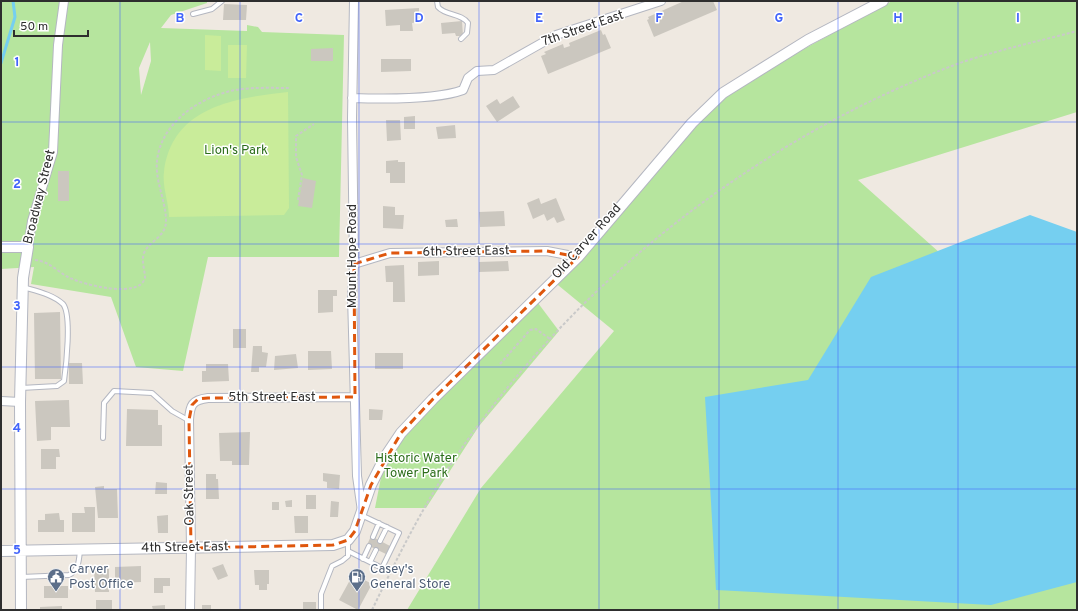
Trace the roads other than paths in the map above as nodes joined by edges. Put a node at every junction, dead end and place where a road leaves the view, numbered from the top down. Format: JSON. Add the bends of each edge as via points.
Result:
{"nodes":[{"id":1,"x":64,"y":1,"type":"edge"},
{"id":2,"x":222,"y":1,"type":"edge"},
{"id":3,"x":354,"y":1,"type":"edge"},
{"id":4,"x":437,"y":1,"type":"edge"},
{"id":5,"x":661,"y":1,"type":"edge"},
{"id":6,"x":884,"y":1,"type":"edge"},
{"id":7,"x":193,"y":14,"type":"dead end"},
{"id":8,"x":461,"y":39,"type":"dead end"},
{"id":9,"x":352,"y":98,"type":"junction"},
{"id":10,"x":1,"y":246,"type":"edge"},
{"id":11,"x":28,"y":247,"type":"junction"},
{"id":12,"x":578,"y":257,"type":"junction"},
{"id":13,"x":354,"y":264,"type":"junction"},
{"id":14,"x":23,"y":287,"type":"junction"},
{"id":15,"x":20,"y":388,"type":"junction"},
{"id":16,"x":355,"y":397,"type":"junction"},
{"id":17,"x":1,"y":401,"type":"edge"},
{"id":18,"x":20,"y":402,"type":"junction"},
{"id":19,"x":192,"y":405,"type":"joint"},
{"id":20,"x":189,"y":420,"type":"junction"},
{"id":21,"x":103,"y":438,"type":"dead end"},
{"id":22,"x":362,"y":513,"type":"junction"},
{"id":23,"x":379,"y":523,"type":"junction"},
{"id":24,"x":387,"y":527,"type":"junction"},
{"id":25,"x":373,"y":537,"type":"dead end"},
{"id":26,"x":348,"y":540,"type":"junction"},
{"id":27,"x":380,"y":541,"type":"dead end"},
{"id":28,"x":369,"y":546,"type":"dead end"},
{"id":29,"x":192,"y":548,"type":"junction"},
{"id":30,"x":1,"y":550,"type":"edge"},
{"id":31,"x":21,"y":550,"type":"junction"},
{"id":32,"x":80,"y":550,"type":"junction"},
{"id":33,"x":376,"y":550,"type":"dead end"},
{"id":34,"x":348,"y":551,"type":"junction"},
{"id":35,"x":363,"y":559,"type":"junction"},
{"id":36,"x":370,"y":562,"type":"junction"},
{"id":37,"x":21,"y":577,"type":"junction"},
{"id":38,"x":21,"y":610,"type":"edge"},
{"id":39,"x":190,"y":610,"type":"edge"},
{"id":40,"x":321,"y":610,"type":"edge"}],
"edges":[{"from":1,"to":11,"type":"street","name":"Broadway Street","via":[[58,45],[53,152],[32,221]]},
{"from":2,"to":7,"type":"lane","via":[[212,9]]},
{"from":3,"to":9,"type":"street","name":"Mount Hope Road"},
{"from":4,"to":8,"type":"lane","via":[[441,11],[463,18],[468,23],[468,33]]},
{"from":5,"to":9,"type":"street","name":"7th Street East","via":[[556,36],[494,70],[477,71],[468,78],[463,90],[455,93],[436,96]]},
{"from":6,"to":12,"type":"street","name":"Old Carver Road","via":[[808,40],[723,93],[692,123]]},
{"from":9,"to":13,"type":"street","name":"Mount Hope Road"},
{"from":10,"to":11,"type":"street"},
{"from":11,"to":14,"type":"street","name":"Broadway Street"},
{"from":12,"to":13,"type":"street","name":"6th Street East","via":[[547,251],[390,253]]},
{"from":12,"to":22,"type":"street","name":"Old Carver Road","via":[[401,433],[371,485]]},
{"from":13,"to":16,"type":"street","name":"Mount Hope Road","via":[[352,296]]},
{"from":14,"to":15,"type":"street","name":"Broadway Street"},
{"from":14,"to":15,"type":"lane","via":[[51,296],[64,305],[68,321],[64,381],[58,386]]},
{"from":15,"to":18,"type":"street","name":"Broadway Street"},
{"from":16,"to":19,"type":"street","name":"5th Street East","via":[[208,398],[198,399]]},
{"from":16,"to":22,"type":"street","name":"Mount Hope Road","via":[[357,476]]},
{"from":17,"to":18,"type":"street"},
{"from":18,"to":31,"type":"street","name":"Broadway Street"},
{"from":19,"to":20,"type":"street","name":"Oak Street"},
{"from":20,"to":21,"type":"lane","via":[[172,411],[152,393],[114,391],[104,403]]},
{"from":20,"to":29,"type":"street","name":"Oak Street"},
{"from":22,"to":23,"type":"lane"},
{"from":22,"to":26,"type":"street","name":"Old Carver Road","via":[[355,531]]},
{"from":23,"to":24,"type":"lane"},
{"from":23,"to":25,"type":"lane"},
{"from":24,"to":27,"type":"lane"},
{"from":24,"to":36,"type":"lane","via":[[399,533],[382,568]]},
{"from":26,"to":29,"type":"street","name":"4th Street East","via":[[334,546]]},
{"from":26,"to":34,"type":"lane"},
{"from":28,"to":35,"type":"lane"},
{"from":29,"to":32,"type":"street","name":"4th Street East"},
{"from":29,"to":39,"type":"street","name":"Oak Street"},
{"from":30,"to":31,"type":"street","name":"4th Street East"},
{"from":31,"to":32,"type":"street","name":"4th Street East"},
{"from":31,"to":37,"type":"street","name":"Broadway Street"},
{"from":32,"to":37,"type":"lane","via":[[79,564],[74,573]]},
{"from":33,"to":36,"type":"lane"},
{"from":34,"to":35,"type":"lane"},
{"from":34,"to":40,"type":"lane","via":[[348,556],[332,566],[321,594]]},
{"from":35,"to":36,"type":"lane"},
{"from":37,"to":38,"type":"street","name":"Broadway Street"}]}
